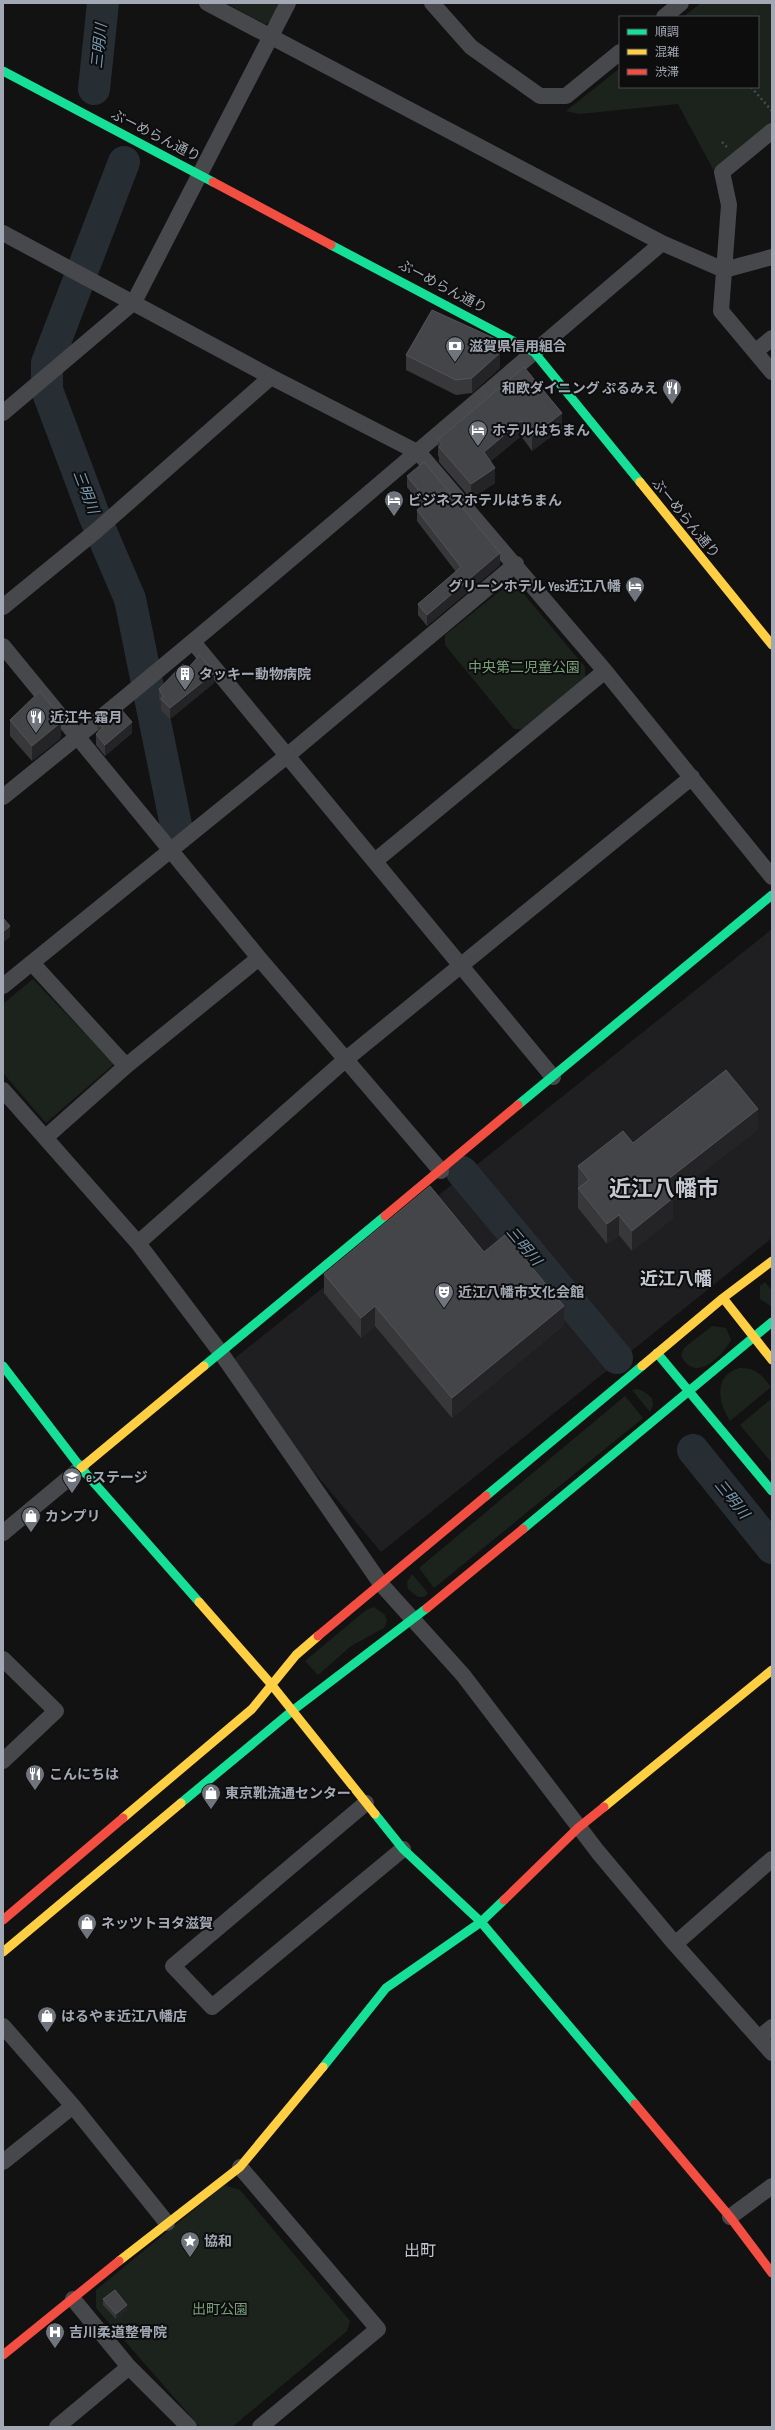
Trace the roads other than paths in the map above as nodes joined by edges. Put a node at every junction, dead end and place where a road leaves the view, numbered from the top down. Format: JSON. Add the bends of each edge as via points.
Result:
{"nodes":[{"id":1,"x":207,"y":3,"type":"edge"},
{"id":2,"x":288,"y":3,"type":"edge"},
{"id":3,"x":681,"y":3,"type":"edge"},
{"id":4,"x":437,"y":5,"type":"edge"},
{"id":5,"x":665,"y":16,"type":"edge"},
{"id":6,"x":271,"y":38,"type":"junction"},
{"id":7,"x":619,"y":53,"type":"edge"},
{"id":8,"x":3,"y":71,"type":"edge"},
{"id":9,"x":772,"y":131,"type":"edge"},
{"id":10,"x":202,"y":174,"type":"junction"},
{"id":11,"x":3,"y":233,"type":"edge"},
{"id":12,"x":662,"y":243,"type":"junction"},
{"id":13,"x":772,"y":257,"type":"edge"},
{"id":14,"x":724,"y":270,"type":"junction"},
{"id":15,"x":134,"y":302,"type":"junction"},
{"id":16,"x":772,"y":338,"type":"edge"},
{"id":17,"x":534,"y":352,"type":"junction"},
{"id":18,"x":755,"y":352,"type":"junction"},
{"id":19,"x":772,"y":372,"type":"edge"},
{"id":20,"x":271,"y":377,"type":"junction"},
{"id":21,"x":3,"y":413,"type":"edge"},
{"id":22,"x":419,"y":453,"type":"junction"},
{"id":23,"x":516,"y":564,"type":"junction"},
{"id":24,"x":3,"y":607,"type":"edge"},
{"id":25,"x":193,"y":642,"type":"junction"},
{"id":26,"x":772,"y":645,"type":"edge"},
{"id":27,"x":3,"y":646,"type":"edge"},
{"id":28,"x":605,"y":671,"type":"junction"},
{"id":29,"x":78,"y":737,"type":"junction"},
{"id":30,"x":288,"y":755,"type":"junction"},
{"id":31,"x":692,"y":776,"type":"junction"},
{"id":32,"x":3,"y":797,"type":"edge"},
{"id":33,"x":170,"y":851,"type":"junction"},
{"id":34,"x":375,"y":861,"type":"junction"},
{"id":35,"x":772,"y":877,"type":"edge"},
{"id":36,"x":772,"y":895,"type":"edge"},
{"id":37,"x":259,"y":958,"type":"junction"},
{"id":38,"x":32,"y":963,"type":"junction"},
{"id":39,"x":461,"y":966,"type":"junction"},
{"id":40,"x":3,"y":986,"type":"edge"},
{"id":41,"x":345,"y":1060,"type":"junction"},
{"id":42,"x":126,"y":1066,"type":"junction"},
{"id":43,"x":553,"y":1077,"type":"junction"},
{"id":44,"x":3,"y":1090,"type":"edge"},
{"id":45,"x":46,"y":1137,"type":"junction"},
{"id":46,"x":441,"y":1170,"type":"junction"},
{"id":47,"x":138,"y":1243,"type":"junction"},
{"id":48,"x":772,"y":1261,"type":"edge"},
{"id":49,"x":723,"y":1298,"type":"junction"},
{"id":50,"x":772,"y":1322,"type":"edge"},
{"id":51,"x":753,"y":1337,"type":"junction"},
{"id":52,"x":221,"y":1352,"type":"junction"},
{"id":53,"x":657,"y":1353,"type":"junction"},
{"id":54,"x":772,"y":1360,"type":"edge"},
{"id":55,"x":3,"y":1366,"type":"edge"},
{"id":56,"x":688,"y":1391,"type":"junction"},
{"id":57,"x":81,"y":1468,"type":"junction"},
{"id":58,"x":772,"y":1491,"type":"edge"},
{"id":59,"x":3,"y":1533,"type":"edge"},
{"id":60,"x":381,"y":1584,"type":"junction"},
{"id":61,"x":413,"y":1620,"type":"junction"},
{"id":62,"x":3,"y":1659,"type":"edge"},
{"id":63,"x":772,"y":1670,"type":"edge"},
{"id":64,"x":271,"y":1684,"type":"junction"},
{"id":65,"x":292,"y":1711,"type":"junction"},
{"id":66,"x":3,"y":1761,"type":"edge"},
{"id":67,"x":366,"y":1803,"type":"junction"},
{"id":68,"x":578,"y":1828,"type":"junction"},
{"id":69,"x":403,"y":1849,"type":"junction"},
{"id":70,"x":772,"y":1859,"type":"edge"},
{"id":71,"x":3,"y":1920,"type":"edge"},
{"id":72,"x":481,"y":1922,"type":"junction"},
{"id":73,"x":675,"y":1944,"type":"junction"},
{"id":74,"x":3,"y":1952,"type":"edge"},
{"id":75,"x":3,"y":2026,"type":"edge"},
{"id":76,"x":772,"y":2027,"type":"edge"},
{"id":77,"x":759,"y":2038,"type":"junction"},
{"id":78,"x":772,"y":2053,"type":"edge"},
{"id":79,"x":73,"y":2106,"type":"junction"},
{"id":80,"x":3,"y":2162,"type":"edge"},
{"id":81,"x":240,"y":2167,"type":"junction"},
{"id":82,"x":772,"y":2186,"type":"edge"},
{"id":83,"x":730,"y":2217,"type":"junction"},
{"id":84,"x":167,"y":2223,"type":"junction"},
{"id":85,"x":772,"y":2273,"type":"edge"},
{"id":86,"x":73,"y":2300,"type":"junction"},
{"id":87,"x":3,"y":2355,"type":"edge"},
{"id":88,"x":129,"y":2367,"type":"junction"},
{"id":89,"x":57,"y":2427,"type":"edge"},
{"id":90,"x":189,"y":2427,"type":"edge"},
{"id":91,"x":260,"y":2427,"type":"edge"}],
"edges":[{"from":1,"to":6,"type":"street"},
{"from":2,"to":6,"type":"street"},
{"from":3,"to":5,"type":"street"},
{"from":4,"to":7,"type":"street","via":[[472,47],[540,96],[566,96]]},
{"from":6,"to":10,"type":"street"},
{"from":6,"to":12,"type":"street"},
{"from":8,"to":10,"type":"street","name":"ぶーめらん通り"},
{"from":9,"to":14,"type":"street","via":[[722,172],[729,205]]},
{"from":10,"to":15,"type":"street"},
{"from":10,"to":17,"type":"street","name":"ぶーめらん通り"},
{"from":11,"to":15,"type":"street"},
{"from":12,"to":14,"type":"street"},
{"from":12,"to":17,"type":"street"},
{"from":13,"to":14,"type":"street"},
{"from":14,"to":18,"type":"street","via":[[721,311]]},
{"from":15,"to":20,"type":"street"},
{"from":15,"to":21,"type":"street"},
{"from":16,"to":18,"type":"street"},
{"from":17,"to":22,"type":"street"},
{"from":17,"to":26,"type":"street","name":"ぶーめらん通り"},
{"from":18,"to":19,"type":"street"},
{"from":20,"to":22,"type":"street"},
{"from":20,"to":24,"type":"street","via":[[100,527]]},
{"from":22,"to":23,"type":"street"},
{"from":22,"to":25,"type":"street"},
{"from":23,"to":28,"type":"street"},
{"from":23,"to":30,"type":"street"},
{"from":25,"to":29,"type":"street"},
{"from":25,"to":30,"type":"street"},
{"from":27,"to":29,"type":"street"},
{"from":28,"to":31,"type":"street"},
{"from":28,"to":34,"type":"street"},
{"from":29,"to":32,"type":"street"},
{"from":29,"to":33,"type":"street"},
{"from":30,"to":33,"type":"street"},
{"from":30,"to":34,"type":"street"},
{"from":31,"to":35,"type":"street"},
{"from":31,"to":39,"type":"street"},
{"from":33,"to":37,"type":"street"},
{"from":33,"to":38,"type":"street"},
{"from":34,"to":39,"type":"street"},
{"from":36,"to":43,"type":"street"},
{"from":37,"to":41,"type":"street"},
{"from":37,"to":42,"type":"street"},
{"from":38,"to":40,"type":"street"},
{"from":38,"to":42,"type":"street"},
{"from":39,"to":41,"type":"street"},
{"from":39,"to":43,"type":"street"},
{"from":41,"to":46,"type":"street"},
{"from":41,"to":47,"type":"street"},
{"from":42,"to":45,"type":"street"},
{"from":43,"to":46,"type":"street"},
{"from":44,"to":45,"type":"street"},
{"from":45,"to":47,"type":"street"},
{"from":46,"to":52,"type":"street"},
{"from":47,"to":52,"type":"street"},
{"from":48,"to":49,"type":"street"},
{"from":49,"to":51,"type":"street"},
{"from":49,"to":53,"type":"street"},
{"from":50,"to":51,"type":"street"},
{"from":51,"to":54,"type":"street"},
{"from":51,"to":56,"type":"street"},
{"from":52,"to":57,"type":"street"},
{"from":52,"to":60,"type":"street"},
{"from":53,"to":56,"type":"street"},
{"from":53,"to":60,"type":"street"},
{"from":55,"to":57,"type":"street"},
{"from":56,"to":58,"type":"street"},
{"from":56,"to":61,"type":"street"},
{"from":57,"to":59,"type":"street"},
{"from":57,"to":64,"type":"street"},
{"from":60,"to":61,"type":"street"},
{"from":60,"to":64,"type":"street","via":[[296,1655]]},
{"from":61,"to":65,"type":"street"},
{"from":61,"to":68,"type":"street","via":[[463,1675]]},
{"from":62,"to":66,"type":"street","via":[[56,1711]]},
{"from":63,"to":68,"type":"street"},
{"from":64,"to":65,"type":"street"},
{"from":64,"to":71,"type":"street","via":[[252,1709]]},
{"from":65,"to":67,"type":"street"},
{"from":65,"to":74,"type":"street"},
{"from":67,"to":69,"type":"street"},
{"from":67,"to":69,"type":"street","via":[[173,1966],[212,2007]]},
{"from":68,"to":72,"type":"street"},
{"from":68,"to":73,"type":"street"},
{"from":69,"to":72,"type":"street"},
{"from":70,"to":73,"type":"street"},
{"from":72,"to":81,"type":"street","via":[[386,1988],[272,2131]]},
{"from":72,"to":83,"type":"street"},
{"from":73,"to":77,"type":"street"},
{"from":75,"to":79,"type":"street"},
{"from":76,"to":77,"type":"street"},
{"from":77,"to":78,"type":"street"},
{"from":79,"to":80,"type":"street"},
{"from":79,"to":84,"type":"street"},
{"from":81,"to":84,"type":"street"},
{"from":81,"to":91,"type":"street","via":[[378,2329]]},
{"from":82,"to":83,"type":"street"},
{"from":83,"to":85,"type":"street"},
{"from":84,"to":86,"type":"street"},
{"from":86,"to":87,"type":"street"},
{"from":86,"to":88,"type":"street"},
{"from":88,"to":89,"type":"street"},
{"from":88,"to":90,"type":"street"}]}
